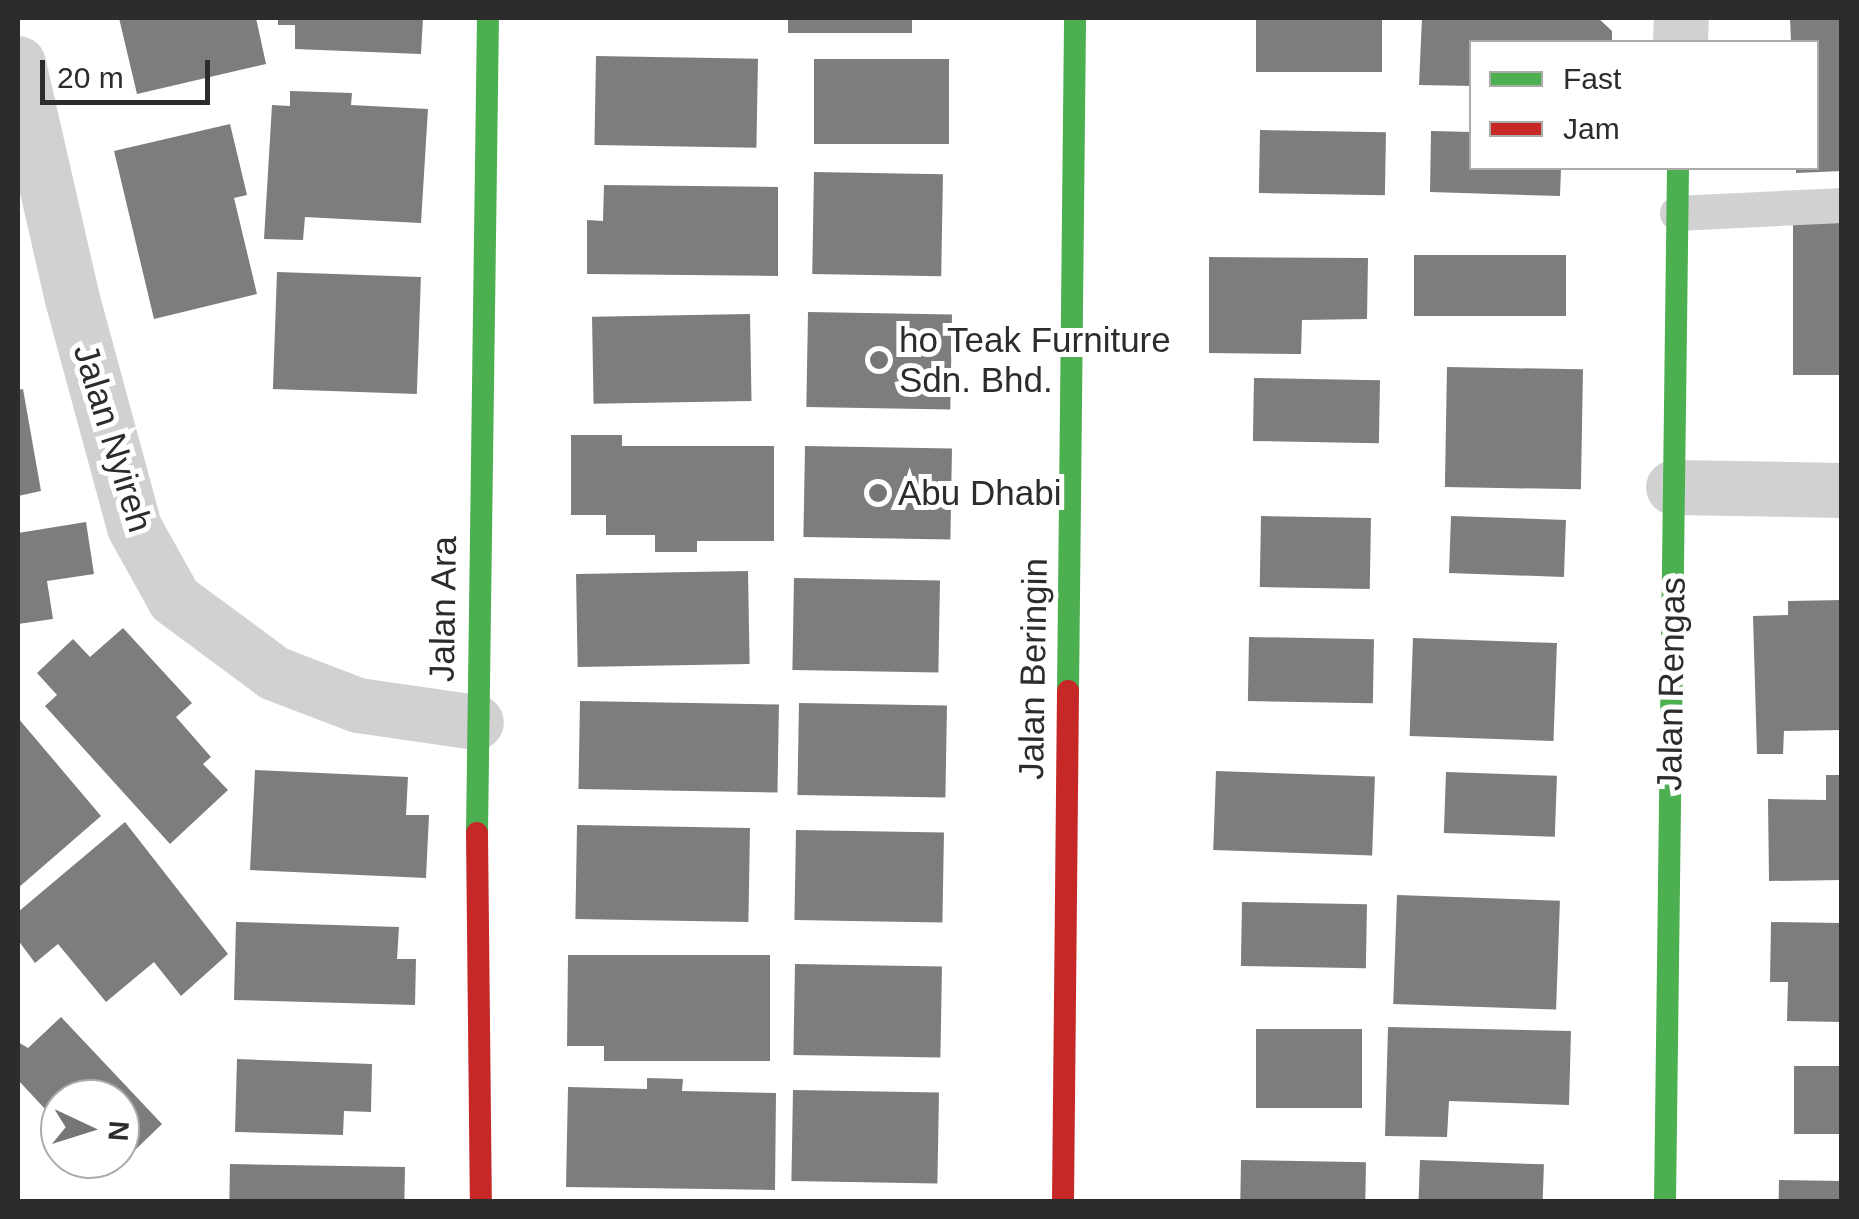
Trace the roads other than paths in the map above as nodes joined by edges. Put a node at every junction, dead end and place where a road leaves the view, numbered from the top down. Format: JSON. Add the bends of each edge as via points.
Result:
{"nodes":[{"id":1,"x":488,"y":18,"type":"edge"},
{"id":2,"x":1075,"y":18,"type":"edge"},
{"id":3,"x":18,"y":63,"type":"edge"},
{"id":4,"x":1678,"y":170,"type":"edge"},
{"id":5,"x":1842,"y":205,"type":"edge"},
{"id":6,"x":1677,"y":212,"type":"junction"},
{"id":7,"x":1673,"y":487,"type":"junction"},
{"id":8,"x":1842,"y":490,"type":"edge"},
{"id":9,"x":476,"y":722,"type":"junction"},
{"id":10,"x":481,"y":1202,"type":"edge"},
{"id":11,"x":1063,"y":1202,"type":"edge"},
{"id":12,"x":1666,"y":1202,"type":"edge"}],
"edges":[{"from":1,"to":9,"type":"street","name":"Jalan Ara"},
{"from":2,"to":11,"type":"street","name":"Jalan Beringin"},
{"from":3,"to":9,"type":"street","name":"Jalan Nyireh","via":[[134,527],[174,599],[274,673],[358,706]]},
{"from":4,"to":6,"type":"street","name":"Jalan Rengas"},
{"from":5,"to":6,"type":"lane"},
{"from":6,"to":7,"type":"street","name":"Jalan Rengas"},
{"from":7,"to":8,"type":"street"},
{"from":7,"to":12,"type":"street","name":"Jalan Rengas"},
{"from":9,"to":10,"type":"street","name":"Jalan Ara"}]}
